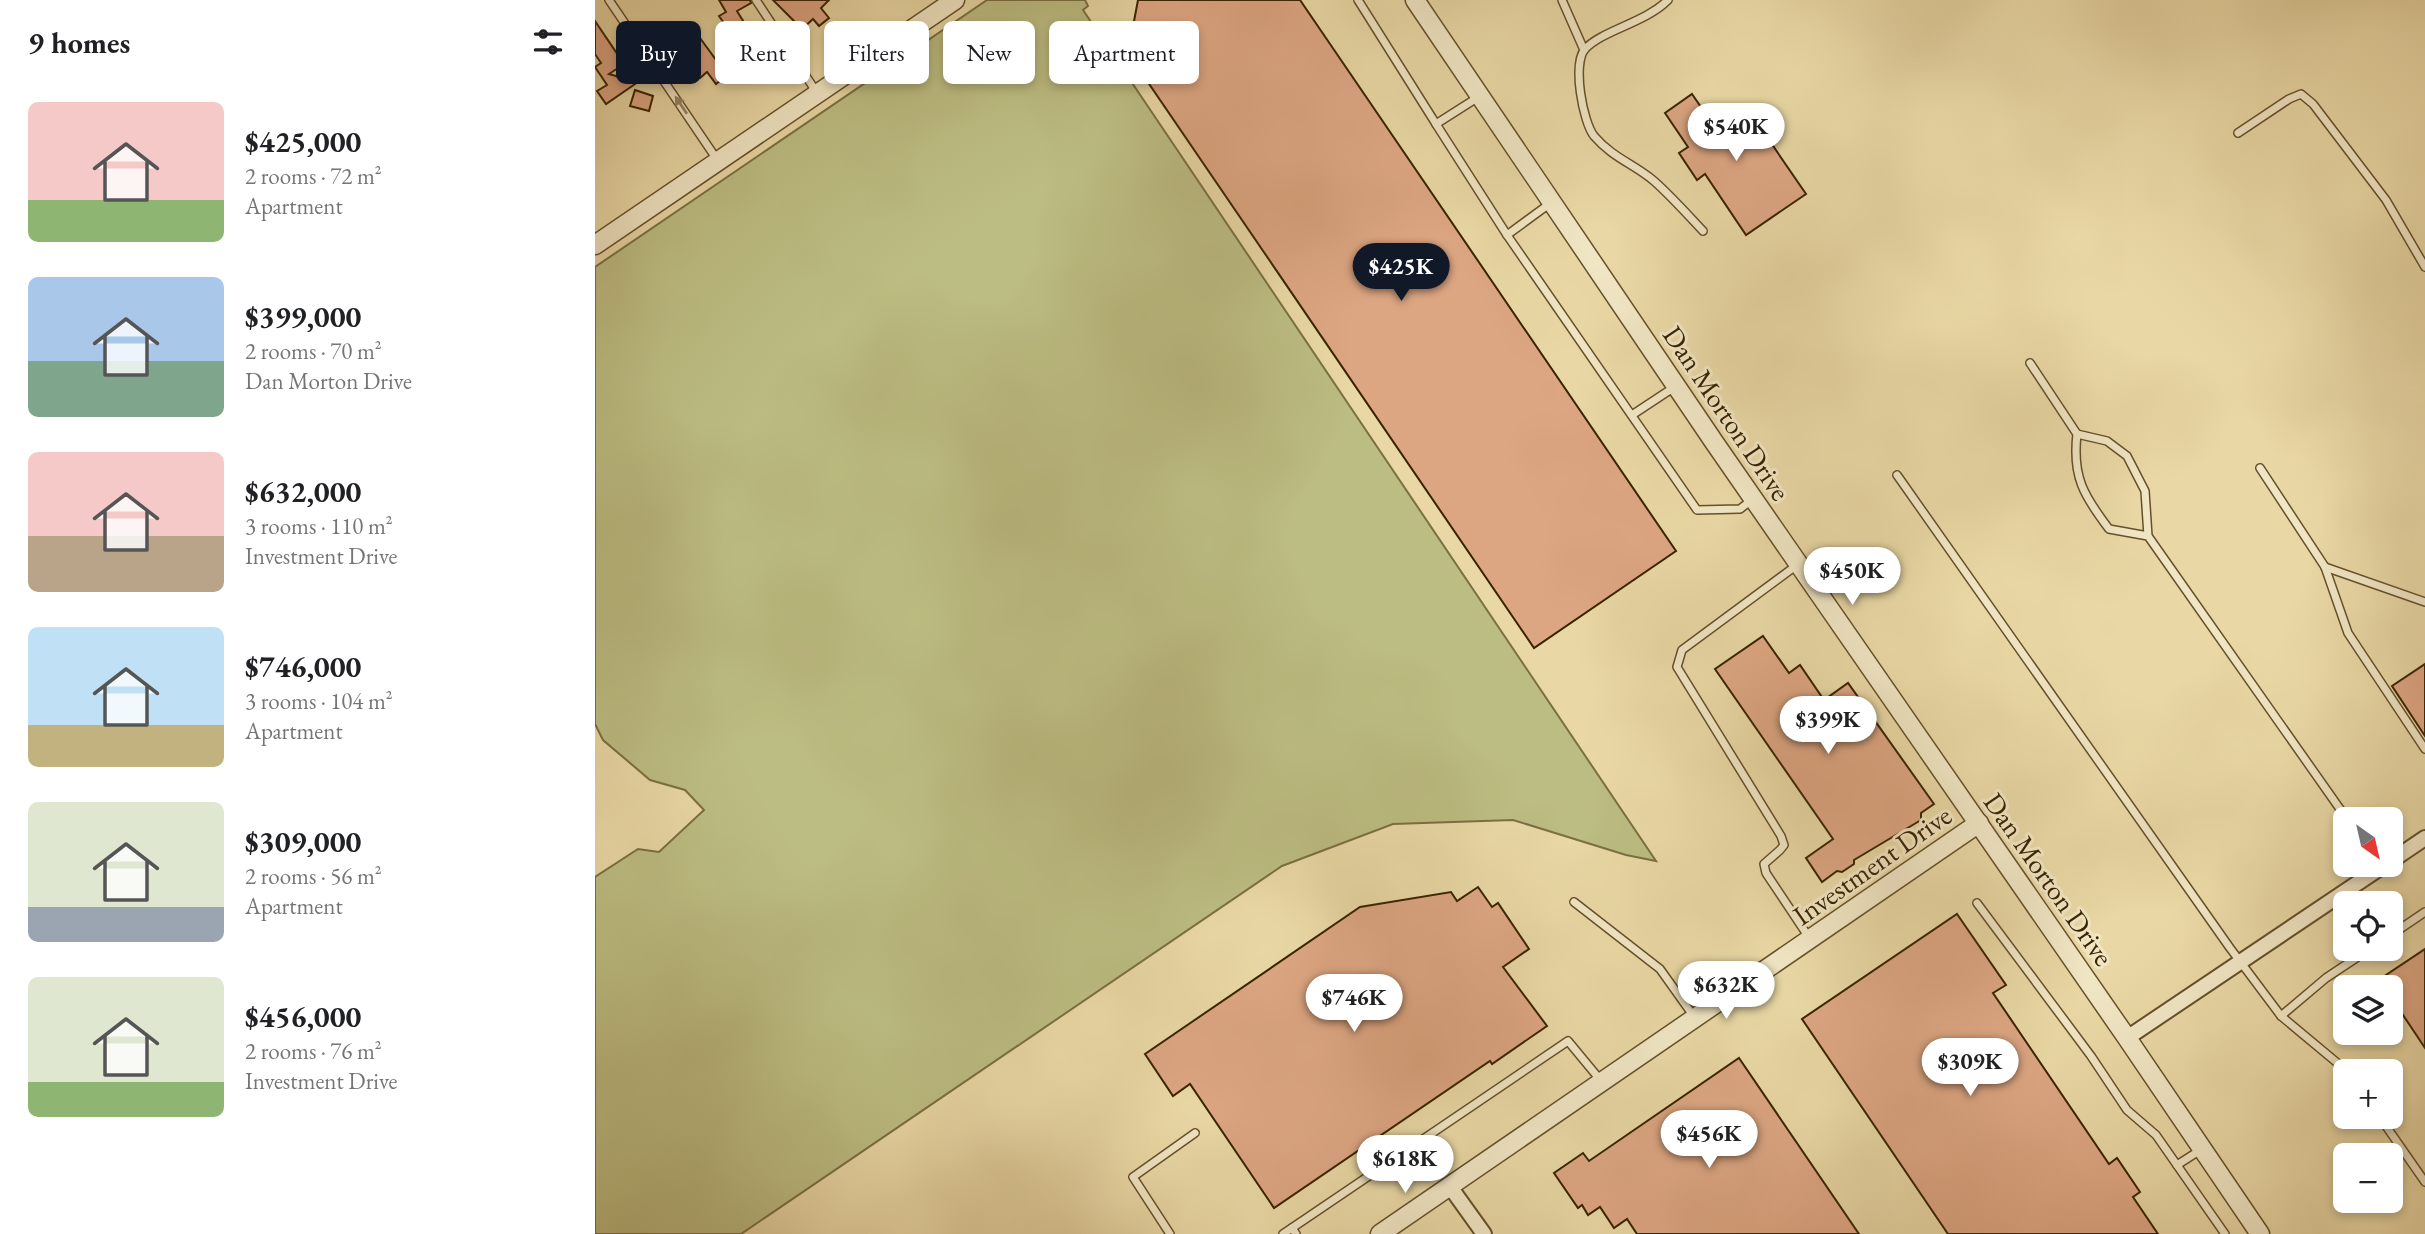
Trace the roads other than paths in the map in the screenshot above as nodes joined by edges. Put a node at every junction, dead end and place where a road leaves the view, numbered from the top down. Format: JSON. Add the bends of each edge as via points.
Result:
{"nodes":[{"id":1,"x":610,"y":0,"type":"edge"},
{"id":2,"x":755,"y":0,"type":"edge"},
{"id":3,"x":955,"y":0,"type":"edge"},
{"id":4,"x":1358,"y":0,"type":"edge"},
{"id":5,"x":1415,"y":0,"type":"edge"},
{"id":6,"x":1562,"y":0,"type":"edge"},
{"id":7,"x":1668,"y":0,"type":"edge"},
{"id":8,"x":1584,"y":50,"type":"junction"},
{"id":9,"x":818,"y":94,"type":"junction"},
{"id":10,"x":1481,"y":96,"type":"junction"},
{"id":11,"x":1436,"y":124,"type":"junction"},
{"id":12,"x":2238,"y":133,"type":"dead end"},
{"id":13,"x":719,"y":162,"type":"junction"},
{"id":14,"x":1552,"y":201,"type":"junction"},
{"id":15,"x":1703,"y":230,"type":"dead end"},
{"id":16,"x":1507,"y":235,"type":"junction"},
{"id":17,"x":595,"y":244,"type":"edge"},
{"id":18,"x":2425,"y":267,"type":"edge"},
{"id":19,"x":2030,"y":363,"type":"dead end"},
{"id":20,"x":1677,"y":386,"type":"junction"},
{"id":21,"x":1632,"y":415,"type":"junction"},
{"id":22,"x":2077,"y":435,"type":"junction"},
{"id":23,"x":2260,"y":468,"type":"dead end"},
{"id":24,"x":1897,"y":475,"type":"dead end"},
{"id":25,"x":1754,"y":499,"type":"junction"},
{"id":26,"x":2148,"y":536,"type":"junction"},
{"id":27,"x":1799,"y":564,"type":"junction"},
{"id":28,"x":2325,"y":567,"type":"junction"},
{"id":29,"x":2425,"y":601,"type":"edge"},
{"id":30,"x":2425,"y":749,"type":"edge"},
{"id":31,"x":2339,"y":807,"type":"edge"},
{"id":32,"x":1979,"y":823,"type":"junction"},
{"id":33,"x":2425,"y":838,"type":"edge"},
{"id":34,"x":2403,"y":852,"type":"edge"},
{"id":35,"x":2366,"y":877,"type":"edge"},
{"id":36,"x":1574,"y":902,"type":"dead end"},
{"id":37,"x":1977,"y":903,"type":"dead end"},
{"id":38,"x":2425,"y":912,"type":"edge"},
{"id":39,"x":2403,"y":927,"type":"edge"},
{"id":40,"x":1810,"y":939,"type":"junction"},
{"id":41,"x":2352,"y":961,"type":"edge"},
{"id":42,"x":2240,"y":962,"type":"junction"},
{"id":43,"x":2281,"y":1016,"type":"junction"},
{"id":44,"x":1695,"y":1019,"type":"junction"},
{"id":45,"x":2127,"y":1038,"type":"junction"},
{"id":46,"x":2333,"y":1059,"type":"edge"},
{"id":47,"x":1603,"y":1083,"type":"junction"},
{"id":48,"x":2388,"y":1129,"type":"edge"},
{"id":49,"x":1195,"y":1133,"type":"dead end"},
{"id":50,"x":2202,"y":1149,"type":"junction"},
{"id":51,"x":2177,"y":1165,"type":"junction"},
{"id":52,"x":2425,"y":1182,"type":"edge"},
{"id":53,"x":1451,"y":1188,"type":"junction"},
{"id":54,"x":1294,"y":1231,"type":"edge"},
{"id":55,"x":1170,"y":1234,"type":"edge"},
{"id":56,"x":1283,"y":1234,"type":"edge"},
{"id":57,"x":1380,"y":1234,"type":"edge"},
{"id":58,"x":1484,"y":1234,"type":"edge"},
{"id":59,"x":2225,"y":1234,"type":"edge"},
{"id":60,"x":2260,"y":1234,"type":"edge"}],
"edges":[{"from":13,"to":1,"type":"lane","one_way":true},
{"from":2,"to":9,"type":"lane"},
{"from":3,"to":9,"type":"street"},
{"from":4,"to":11,"type":"lane"},
{"from":5,"to":10,"type":"street","name":"Dan Morton Drive"},
{"from":6,"to":8,"type":"lane"},
{"from":7,"to":8,"type":"lane","via":[[1647,17]]},
{"from":8,"to":15,"type":"lane","via":[[1578,71],[1592,133],[1613,155],[1652,179]]},
{"from":9,"to":13,"type":"street"},
{"from":10,"to":11,"type":"lane"},
{"from":10,"to":14,"type":"street","name":"Dan Morton Drive"},
{"from":11,"to":16,"type":"lane"},
{"from":12,"to":18,"type":"lane","via":[[2301,94],[2386,200]]},
{"from":13,"to":17,"type":"street"},
{"from":14,"to":16,"type":"lane"},
{"from":14,"to":20,"type":"street","name":"Dan Morton Drive"},
{"from":16,"to":21,"type":"lane"},
{"from":19,"to":22,"type":"lane"},
{"from":20,"to":21,"type":"lane"},
{"from":20,"to":25,"type":"street","name":"Dan Morton Drive"},
{"from":21,"to":25,"type":"lane","via":[[1697,510],[1740,509]]},
{"from":22,"to":26,"type":"lane","via":[[2107,441],[2127,456],[2145,491]]},
{"from":22,"to":26,"type":"lane","via":[[2080,482],[2093,507],[2109,529]]},
{"from":23,"to":28,"type":"lane"},
{"from":24,"to":42,"type":"lane"},
{"from":25,"to":27,"type":"street","name":"Dan Morton Drive"},
{"from":26,"to":31,"type":"lane"},
{"from":27,"to":32,"type":"street","name":"Dan Morton Drive"},
{"from":27,"to":40,"type":"lane","via":[[1682,650],[1677,667],[1780,836],[1784,845],[1764,864],[1766,873]]},
{"from":28,"to":29,"type":"lane"},
{"from":28,"to":30,"type":"lane","via":[[2348,633]]},
{"from":32,"to":40,"type":"street","name":"Investment Drive"},
{"from":32,"to":45,"type":"street","name":"Dan Morton Drive"},
{"from":33,"to":34,"type":"street"},
{"from":35,"to":42,"type":"street"},
{"from":36,"to":44,"type":"lane","via":[[1660,969]]},
{"from":37,"to":51,"type":"lane","via":[[2127,1110],[2156,1135]]},
{"from":38,"to":39,"type":"lane"},
{"from":40,"to":44,"type":"street","name":"Investment Drive"},
{"from":41,"to":43,"type":"lane"},
{"from":42,"to":43,"type":"lane"},
{"from":42,"to":45,"type":"street"},
{"from":43,"to":46,"type":"lane"},
{"from":44,"to":47,"type":"street","name":"Investment Drive"},
{"from":45,"to":50,"type":"street","name":"Dan Morton Drive"},
{"from":47,"to":53,"type":"street","name":"Investment Drive"},
{"from":47,"to":54,"type":"lane","via":[[1568,1041]]},
{"from":48,"to":52,"type":"lane"},
{"from":49,"to":55,"type":"lane","via":[[1132,1177]]},
{"from":50,"to":51,"type":"lane"},
{"from":50,"to":60,"type":"street","name":"Dan Morton Drive"},
{"from":51,"to":59,"type":"lane"},
{"from":53,"to":57,"type":"street","name":"Investment Drive"},
{"from":53,"to":58,"type":"street"},
{"from":54,"to":56,"type":"lane"}]}
